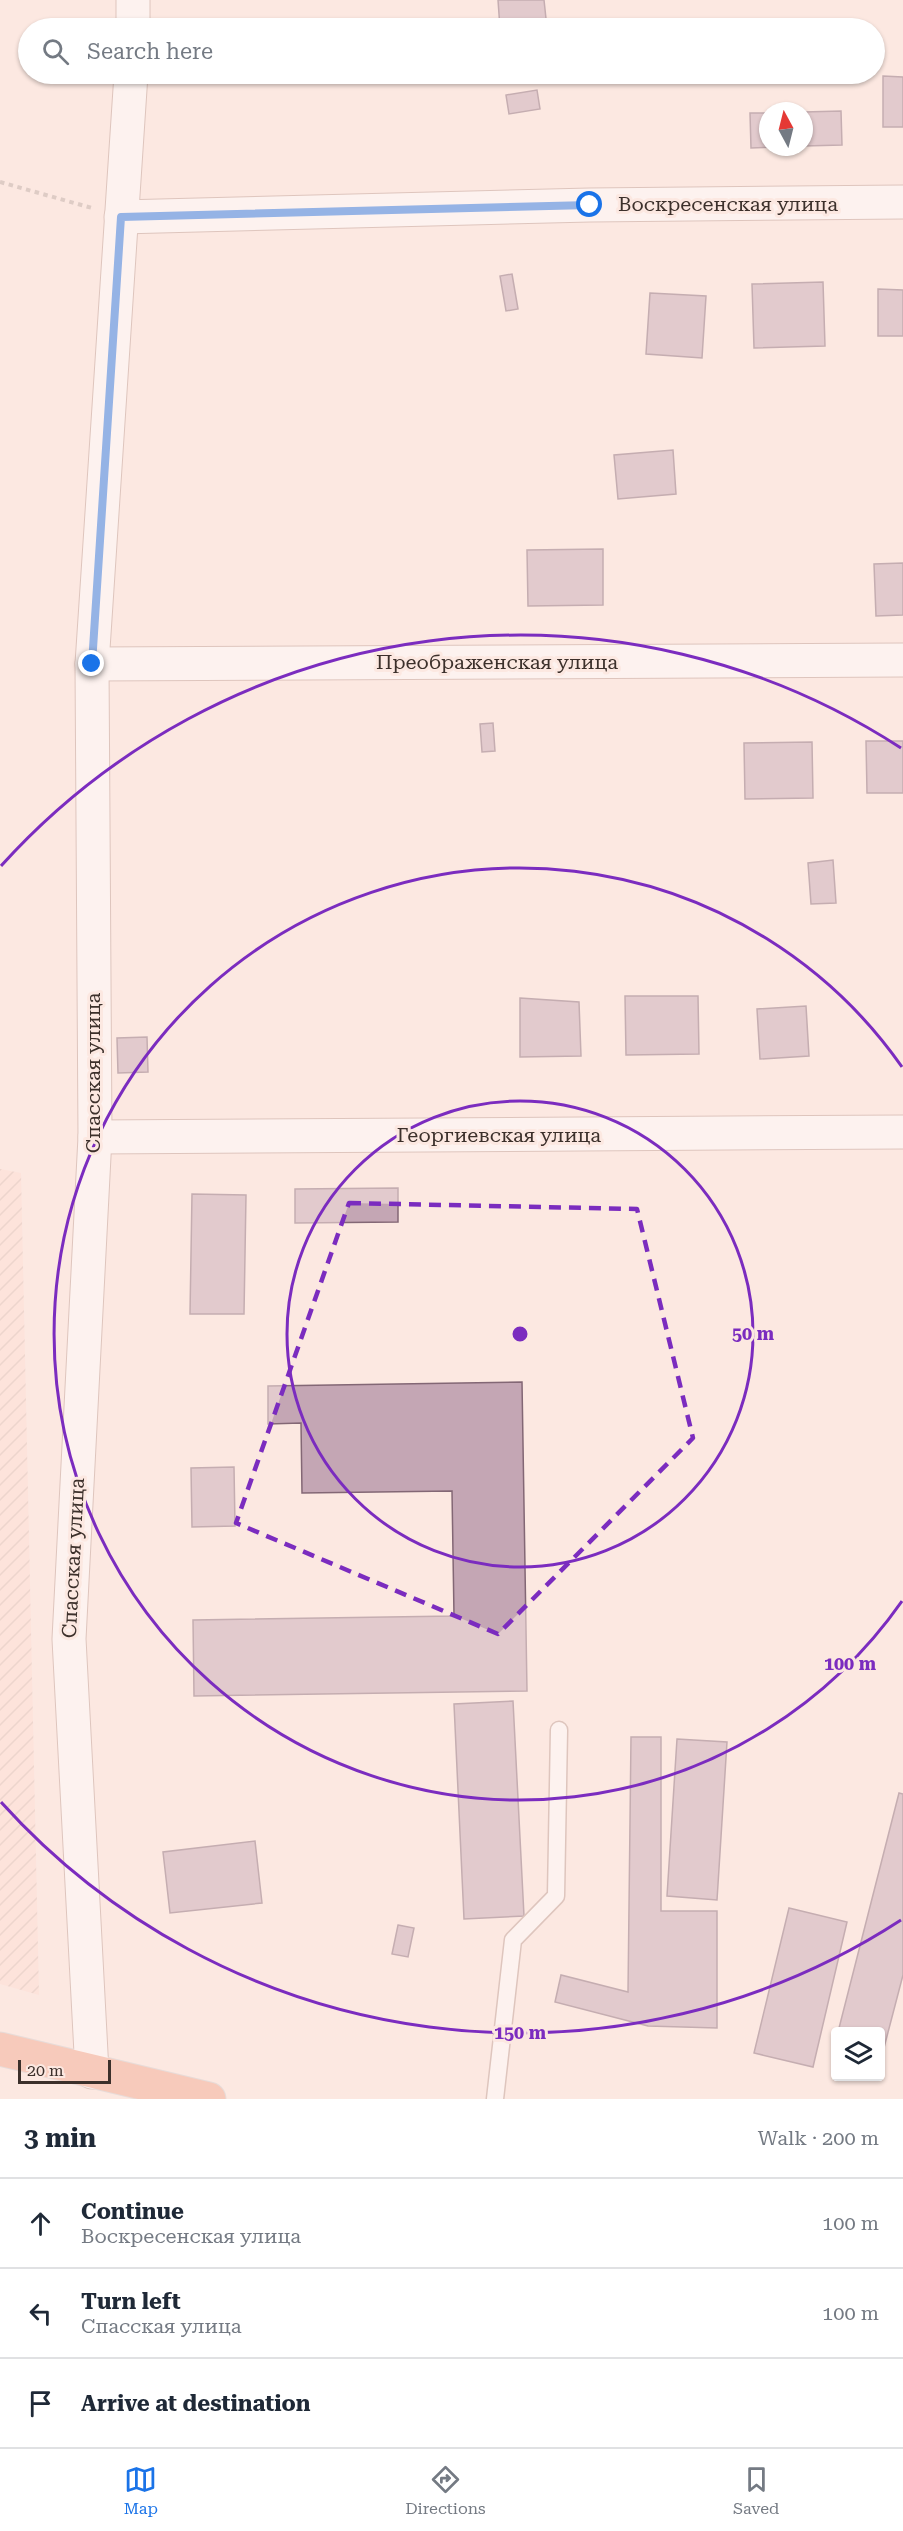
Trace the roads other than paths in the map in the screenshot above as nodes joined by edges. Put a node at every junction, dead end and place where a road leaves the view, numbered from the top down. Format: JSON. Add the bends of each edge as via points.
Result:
{"nodes":[{"id":1,"x":133,"y":0,"type":"edge"},
{"id":2,"x":133,"y":18,"type":"edge"},
{"id":3,"x":130,"y":84,"type":"edge"},
{"id":4,"x":903,"y":202,"type":"edge"},
{"id":5,"x":121,"y":217,"type":"junction"},
{"id":6,"x":903,"y":660,"type":"edge"},
{"id":7,"x":92,"y":664,"type":"junction"},
{"id":8,"x":903,"y":1132,"type":"edge"},
{"id":9,"x":95,"y":1137,"type":"junction"},
{"id":10,"x":559,"y":1730,"type":"dead end"},
{"id":11,"x":0,"y":2049,"type":"edge"},
{"id":12,"x":92,"y":2072,"type":"junction"},
{"id":13,"x":209,"y":2099,"type":"edge"},
{"id":14,"x":495,"y":2099,"type":"edge"}],
"edges":[{"from":1,"to":2,"type":"street"},
{"from":3,"to":5,"type":"street","name":"Спасская улица"},
{"from":4,"to":5,"type":"street","name":"Воскресенская улица","via":[[590,205]]},
{"from":5,"to":7,"type":"street","name":"Спасская улица"},
{"from":6,"to":7,"type":"street","name":"Преображенская улица"},
{"from":7,"to":9,"type":"street","name":"Спасская улица"},
{"from":8,"to":9,"type":"street","name":"Георгиевская улица"},
{"from":9,"to":12,"type":"street","name":"Спасская улица","via":[[69,1639]]},
{"from":10,"to":14,"type":"lane","via":[[556,1896],[513,1940]]},
{"from":11,"to":12,"type":"main road"},
{"from":12,"to":13,"type":"main road"}]}
